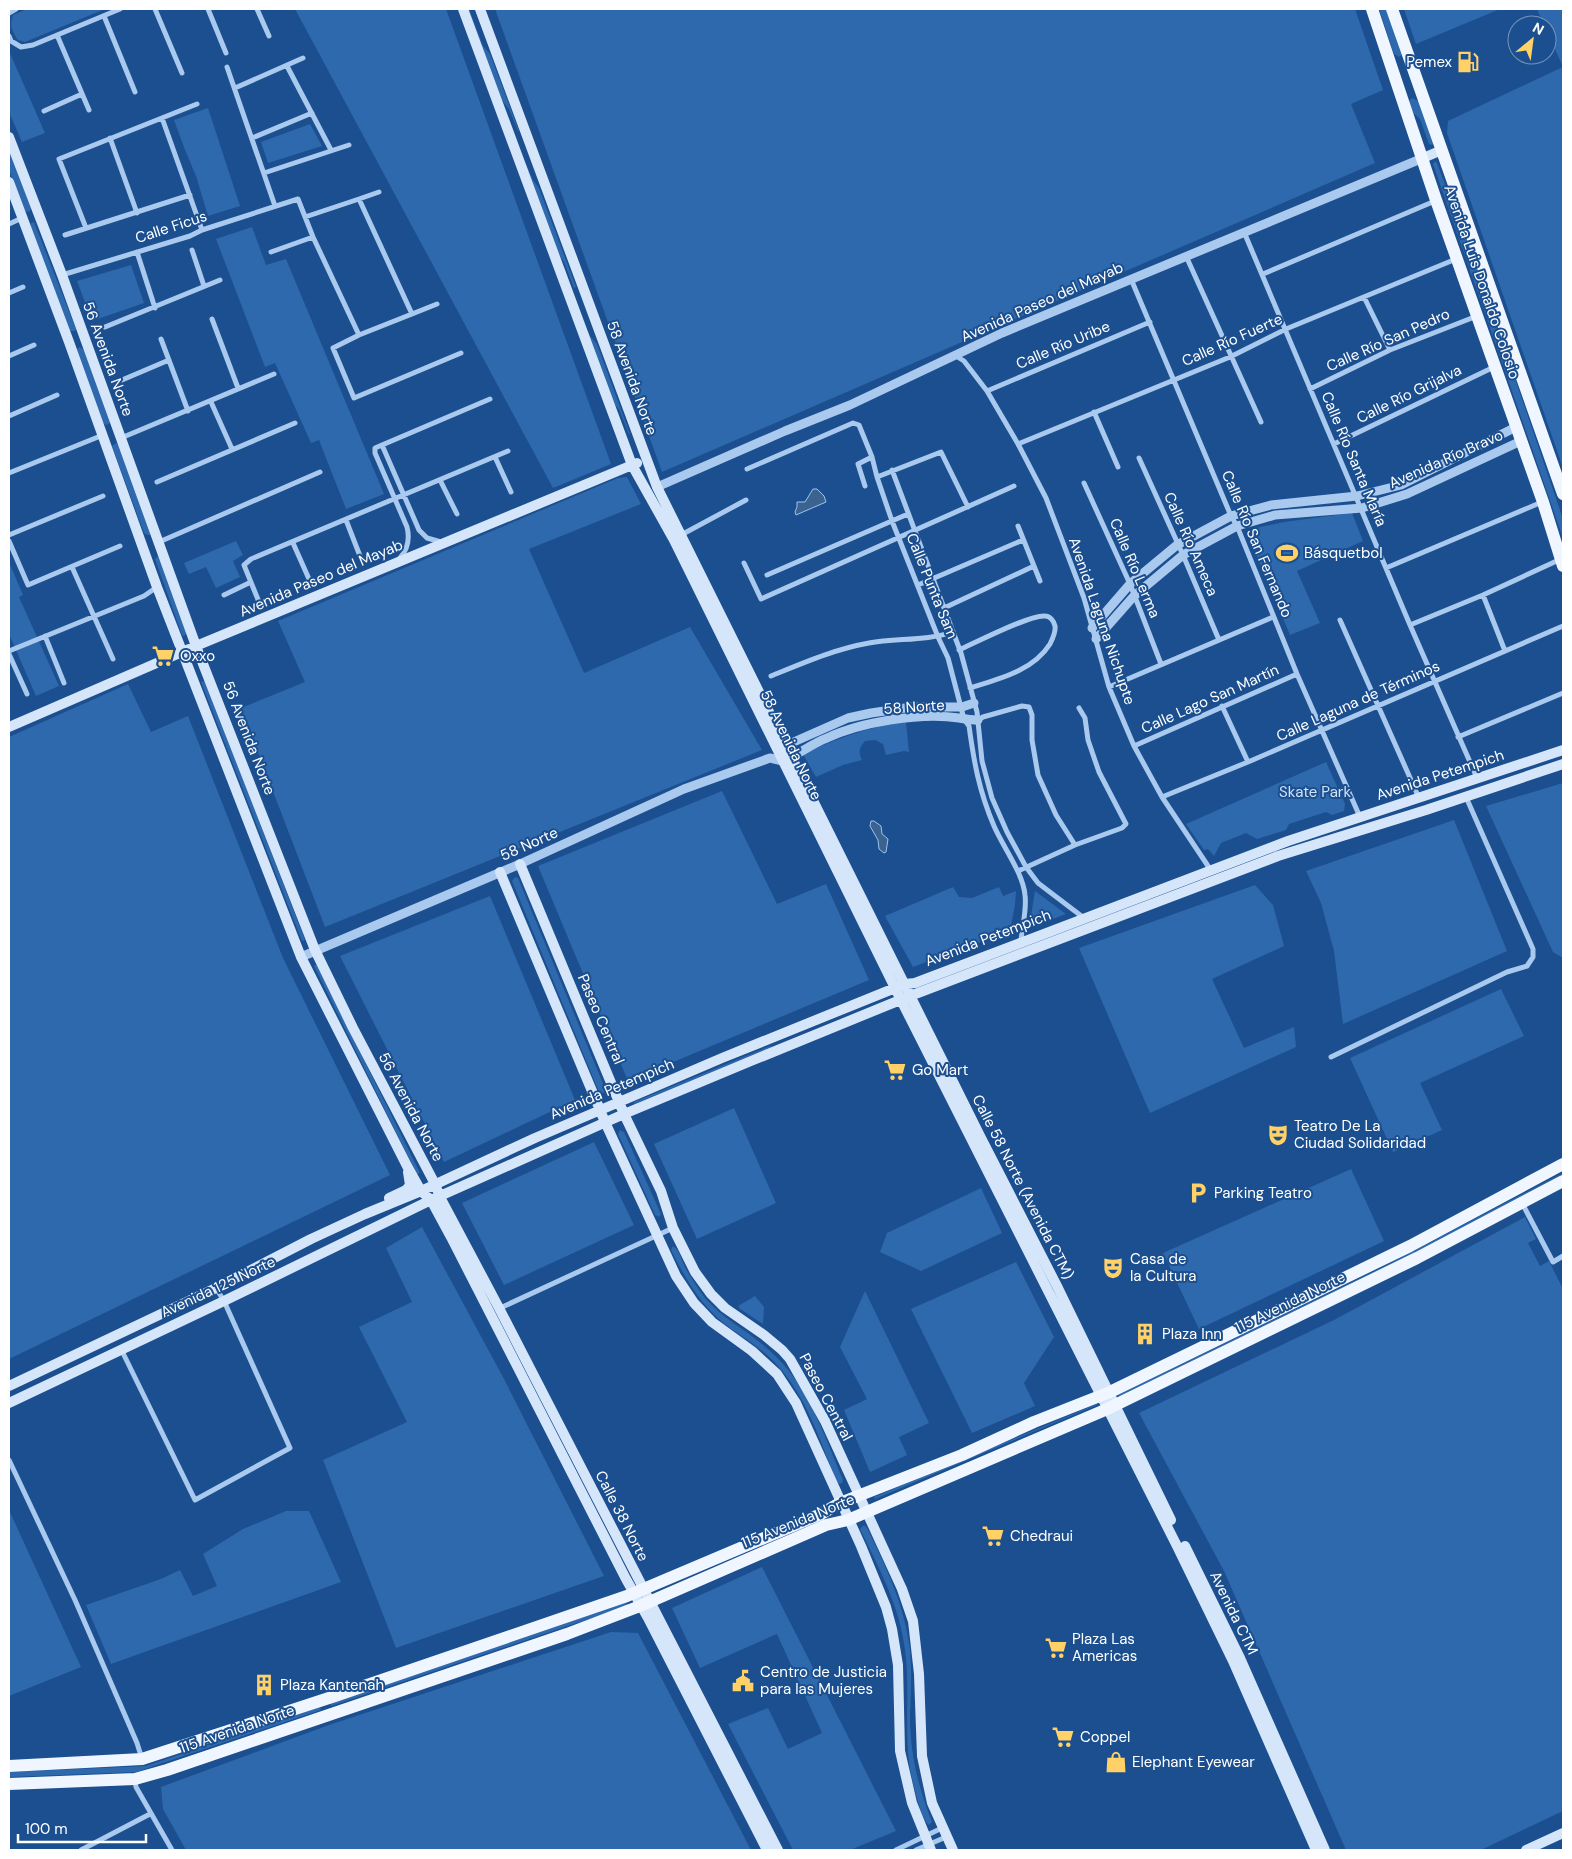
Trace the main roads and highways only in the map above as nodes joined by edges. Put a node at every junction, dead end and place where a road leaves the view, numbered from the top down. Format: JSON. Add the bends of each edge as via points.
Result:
{"nodes":[{"id":1,"x":462,"y":9,"type":"edge"},
{"id":2,"x":480,"y":9,"type":"edge"},
{"id":3,"x":1372,"y":9,"type":"edge"},
{"id":4,"x":1392,"y":9,"type":"edge"},
{"id":5,"x":9,"y":137,"type":"edge"},
{"id":6,"x":529,"y":141,"type":"junction"},
{"id":7,"x":514,"y":146,"type":"junction"},
{"id":8,"x":1442,"y":150,"type":"junction"},
{"id":9,"x":1423,"y":158,"type":"junction"},
{"id":10,"x":9,"y":182,"type":"edge"},
{"id":11,"x":38,"y":215,"type":"junction"},
{"id":12,"x":22,"y":218,"type":"junction"},
{"id":13,"x":586,"y":296,"type":"junction"},
{"id":14,"x":571,"y":301,"type":"junction"},
{"id":15,"x":84,"y":337,"type":"junction"},
{"id":16,"x":69,"y":342,"type":"junction"},
{"id":17,"x":120,"y":434,"type":"junction"},
{"id":18,"x":103,"y":435,"type":"junction"},
{"id":19,"x":646,"y":460,"type":"junction"},
{"id":20,"x":632,"y":465,"type":"junction"},
{"id":21,"x":1563,"y":494,"type":"edge"},
{"id":22,"x":159,"y":542,"type":"junction"},
{"id":23,"x":144,"y":548,"type":"junction"},
{"id":24,"x":1562,"y":563,"type":"edge"},
{"id":25,"x":196,"y":646,"type":"junction"},
{"id":26,"x":182,"y":652,"type":"junction"},
{"id":27,"x":9,"y":727,"type":"edge"},
{"id":28,"x":781,"y":747,"type":"junction"},
{"id":29,"x":1563,"y":750,"type":"edge"},
{"id":30,"x":787,"y":759,"type":"junction"},
{"id":31,"x":1563,"y":764,"type":"edge"},
{"id":32,"x":520,"y":864,"type":"road end"},
{"id":33,"x":500,"y":872,"type":"road end"},
{"id":34,"x":905,"y":984,"type":"junction"},
{"id":35,"x":895,"y":988,"type":"junction"},
{"id":36,"x":906,"y":998,"type":"junction"},
{"id":37,"x":619,"y":1102,"type":"junction"},
{"id":38,"x":600,"y":1111,"type":"junction"},
{"id":39,"x":624,"y":1114,"type":"junction"},
{"id":40,"x":605,"y":1122,"type":"junction"},
{"id":41,"x":1563,"y":1164,"type":"edge"},
{"id":42,"x":407,"y":1166,"type":"junction"},
{"id":43,"x":1563,"y":1181,"type":"edge"},
{"id":44,"x":435,"y":1184,"type":"junction"},
{"id":45,"x":421,"y":1191,"type":"junction"},
{"id":46,"x":435,"y":1198,"type":"junction"},
{"id":47,"x":365,"y":1214,"type":"junction"},
{"id":48,"x":9,"y":1386,"type":"edge"},
{"id":49,"x":1105,"y":1394,"type":"junction"},
{"id":50,"x":9,"y":1402,"type":"edge"},
{"id":51,"x":1111,"y":1407,"type":"junction"},
{"id":52,"x":859,"y":1497,"type":"junction"},
{"id":53,"x":840,"y":1503,"type":"junction"},
{"id":54,"x":866,"y":1511,"type":"junction"},
{"id":55,"x":848,"y":1520,"type":"junction"},
{"id":56,"x":642,"y":1597,"type":"junction"},
{"id":57,"x":323,"y":1700,"type":"junction"},
{"id":58,"x":329,"y":1715,"type":"junction"},
{"id":59,"x":9,"y":1766,"type":"edge"},
{"id":60,"x":9,"y":1784,"type":"edge"},
{"id":61,"x":1563,"y":1833,"type":"edge"},
{"id":62,"x":928,"y":1844,"type":"edge"},
{"id":63,"x":767,"y":1850,"type":"edge"},
{"id":64,"x":778,"y":1850,"type":"edge"},
{"id":65,"x":953,"y":1850,"type":"edge"},
{"id":66,"x":1316,"y":1850,"type":"edge"},
{"id":67,"x":1325,"y":1850,"type":"edge"},
{"id":68,"x":1526,"y":1850,"type":"edge"}],
"edges":[{"from":1,"to":7,"type":"main road","name":"58 Avenida Norte"},
{"from":2,"to":6,"type":"main road","name":"58 Avenida Norte"},
{"from":3,"to":9,"type":"main road","name":"Avenida Luis Donaldo Colosio"},
{"from":4,"to":8,"type":"main road","name":"Avenida Luis Donaldo Colosio"},
{"from":5,"to":11,"type":"main road","name":"56 Avenida Norte"},
{"from":6,"to":7,"type":"main road"},
{"from":6,"to":13,"type":"main road","name":"58 Avenida Norte"},
{"from":7,"to":14,"type":"main road","name":"58 Avenida Norte"},
{"from":8,"to":9,"type":"main road","name":"Avenida Paseo del Mayab"},
{"from":8,"to":21,"type":"main road","name":"Avenida Luis Donaldo Colosio"},
{"from":9,"to":24,"type":"main road","name":"Avenida Luis Donaldo Colosio"},
{"from":10,"to":12,"type":"main road","name":"56 Avenida Norte"},
{"from":11,"to":12,"type":"main road"},
{"from":11,"to":15,"type":"main road","name":"56 Avenida Norte"},
{"from":12,"to":16,"type":"main road","name":"56 Avenida Norte"},
{"from":13,"to":14,"type":"main road"},
{"from":13,"to":19,"type":"main road","name":"58 Avenida Norte"},
{"from":14,"to":20,"type":"main road","name":"58 Avenida Norte"},
{"from":15,"to":16,"type":"main road"},
{"from":15,"to":17,"type":"main road","name":"56 Avenida Norte"},
{"from":16,"to":18,"type":"main road","name":"56 Avenida Norte"},
{"from":17,"to":18,"type":"main road"},
{"from":17,"to":22,"type":"main road","name":"56 Avenida Norte"},
{"from":18,"to":23,"type":"main road","name":"56 Avenida Norte"},
{"from":19,"to":20,"type":"main road","name":"Avenida Paseo del Mayab"},
{"from":19,"to":28,"type":"main road","name":"58 Avenida Norte"},
{"from":20,"to":25,"type":"main road","name":"Avenida Paseo del Mayab"},
{"from":20,"to":28,"type":"main road","name":"58 Avenida Norte"},
{"from":22,"to":23,"type":"main road"},
{"from":22,"to":25,"type":"main road","name":"56 Avenida Norte"},
{"from":23,"to":26,"type":"main road","name":"56 Avenida Norte"},
{"from":25,"to":26,"type":"main road","name":"Avenida Paseo del Mayab"},
{"from":25,"to":44,"type":"main road","name":"56 Avenida Norte","via":[[315,950]]},
{"from":26,"to":27,"type":"main road","name":"Avenida Paseo del Mayab"},
{"from":26,"to":42,"type":"main road","name":"56 Avenida Norte","via":[[301,957]]},
{"from":28,"to":30,"type":"main road"},
{"from":29,"to":34,"type":"main road","name":"Avenida Petempich","via":[[1210,869]]},
{"from":30,"to":34,"type":"main road","name":"58 Avenida Norte"},
{"from":30,"to":35,"type":"main road","name":"58 Avenida Norte"},
{"from":31,"to":36,"type":"main road","name":"Avenida Petempich","via":[[1278,856]]},
{"from":32,"to":37,"type":"main road","name":"Paseo Central"},
{"from":33,"to":38,"type":"main road","name":"Paseo Central"},
{"from":34,"to":35,"type":"main road","name":"Avenida Petempich"},
{"from":34,"to":36,"type":"main road","name":"58 Avenida Norte"},
{"from":35,"to":36,"type":"main road","name":"58 Avenida Norte"},
{"from":35,"to":37,"type":"main road","name":"Avenida Petempich"},
{"from":36,"to":39,"type":"main road","name":"Avenida Petempich"},
{"from":36,"to":49,"type":"main road","name":"Calle 58 Norte (Avenida CTM)"},
{"from":37,"to":38,"type":"main road","name":"Avenida Petempich"},
{"from":37,"to":39,"type":"main road","name":"Paseo Central"},
{"from":38,"to":40,"type":"main road","name":"Paseo Central"},
{"from":38,"to":44,"type":"main road","name":"Avenida Petempich"},
{"from":39,"to":40,"type":"main road","name":"Avenida Petempich"},
{"from":39,"to":52,"type":"main road","name":"Paseo Central","via":[[695,1272],[725,1308],[764,1335],[790,1359],[825,1421]]},
{"from":40,"to":46,"type":"main road","name":"Avenida Petempich"},
{"from":40,"to":53,"type":"main road","name":"Paseo Central","via":[[676,1276],[712,1322],[752,1350],[777,1374],[796,1403]]},
{"from":41,"to":49,"type":"main road","name":"115 Avenida Norte","via":[[1410,1246]]},
{"from":42,"to":45,"type":"main road","name":"56 Avenida Norte"},
{"from":42,"to":47,"type":"main road","name":"56 Avenida Norte","via":[[410,1185],[406,1190],[371,1206]]},
{"from":43,"to":51,"type":"main road","name":"115 Avenida Norte","via":[[1417,1258]]},
{"from":44,"to":45,"type":"main road","name":"Avenida 125 Norte"},
{"from":44,"to":46,"type":"main road","name":"56 Avenida Norte"},
{"from":45,"to":46,"type":"main road","name":"56 Avenida Norte"},
{"from":45,"to":47,"type":"main road","name":"Avenida 125 Norte"},
{"from":46,"to":50,"type":"main road","name":"Avenida 125 Norte"},
{"from":46,"to":56,"type":"main road","name":"Calle 38 Norte"},
{"from":47,"to":48,"type":"main road","name":"Avenida 125 Norte"},
{"from":49,"to":51,"type":"main road","name":"Avenida CTM"},
{"from":49,"to":52,"type":"main road","name":"115 Avenida Norte"},
{"from":51,"to":54,"type":"main road","name":"115 Avenida Norte"},
{"from":51,"to":66,"type":"main road","name":"Avenida CTM","via":[[1233,1662]]},
{"from":51,"to":67,"type":"main road","name":"Avenida CTM","via":[[1240,1658]]},
{"from":52,"to":53,"type":"main road","name":"115 Avenida Norte"},
{"from":52,"to":54,"type":"main road","name":"Paseo Central"},
{"from":53,"to":55,"type":"main road","name":"Paseo Central"},
{"from":53,"to":56,"type":"main road","name":"115 Avenida Norte"},
{"from":54,"to":55,"type":"main road","name":"115 Avenida Norte"},
{"from":54,"to":65,"type":"main road","name":"Paseo Central","via":[[913,1621],[922,1756],[932,1803]]},
{"from":55,"to":56,"type":"main road","name":"115 Avenida Norte","via":[[826,1525]]},
{"from":55,"to":62,"type":"main road","name":"Paseo Central","via":[[886,1607],[892,1629],[898,1665],[900,1751],[912,1803]]},
{"from":56,"to":57,"type":"main road","name":"115 Avenida Norte"},
{"from":56,"to":58,"type":"main road","name":"115 Avenida Norte","via":[[568,1634]]},
{"from":56,"to":63,"type":"main road","name":"Calle 38 Norte"},
{"from":56,"to":64,"type":"main road","name":"Calle 38 Norte"},
{"from":57,"to":58,"type":"main road"},
{"from":57,"to":59,"type":"main road","name":"115 Avenida Norte","via":[[142,1759]]},
{"from":58,"to":60,"type":"main road","name":"115 Avenida Norte","via":[[135,1779]]},
{"from":61,"to":68,"type":"main road"}]}
